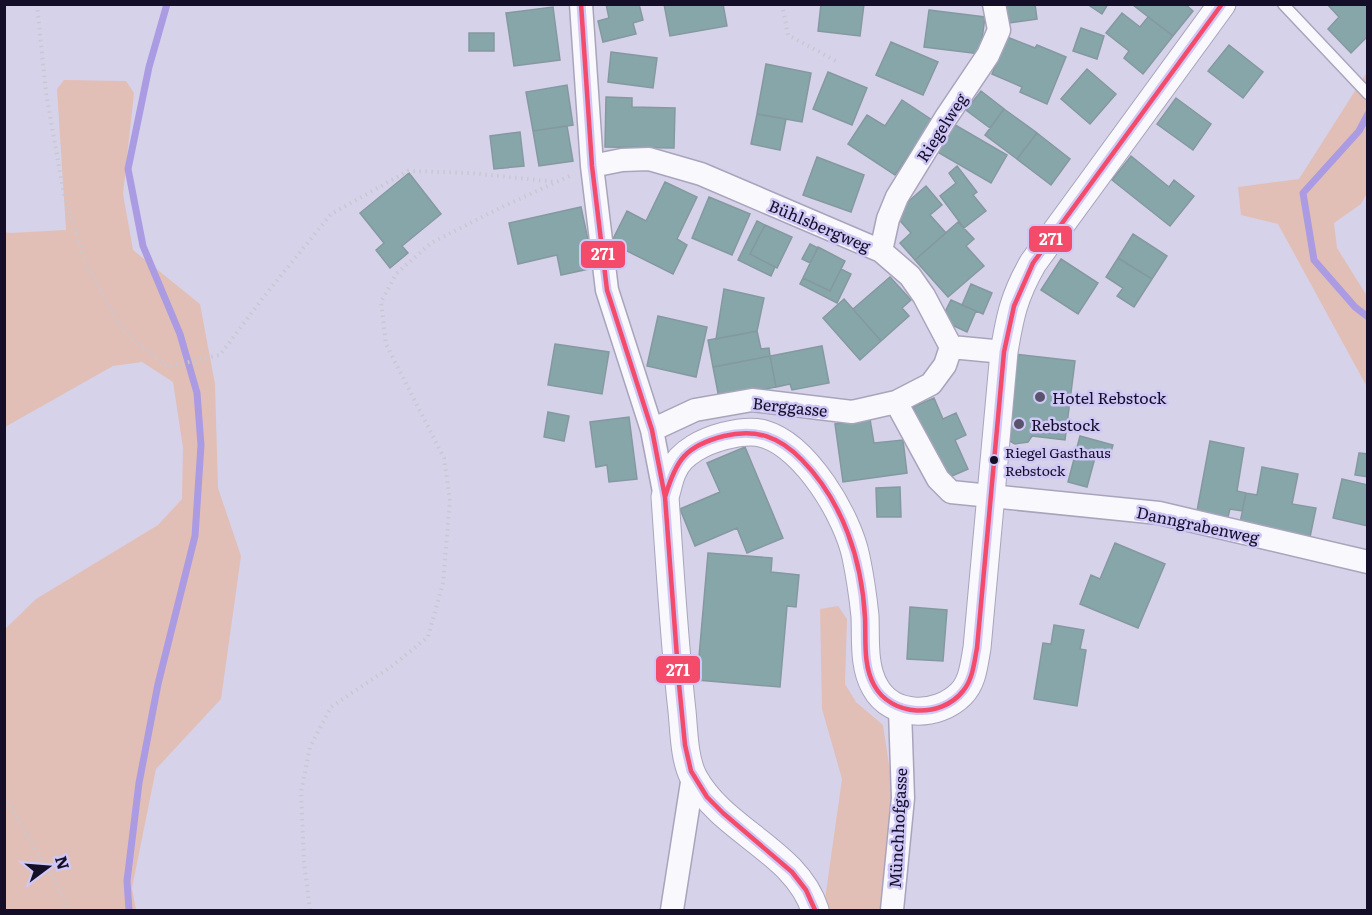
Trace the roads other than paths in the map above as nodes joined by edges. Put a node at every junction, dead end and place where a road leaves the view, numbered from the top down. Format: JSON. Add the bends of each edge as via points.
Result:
{"nodes":[{"id":1,"x":581,"y":4,"type":"edge"},
{"id":2,"x":994,"y":4,"type":"edge"},
{"id":3,"x":1222,"y":4,"type":"edge"},
{"id":4,"x":1283,"y":4,"type":"edge"},
{"id":5,"x":1368,"y":94,"type":"edge"},
{"id":6,"x":592,"y":166,"type":"junction"},
{"id":7,"x":881,"y":251,"type":"junction"},
{"id":8,"x":951,"y":348,"type":"junction"},
{"id":9,"x":1004,"y":352,"type":"junction"},
{"id":10,"x":896,"y":402,"type":"junction"},
{"id":11,"x":652,"y":430,"type":"junction"},
{"id":12,"x":665,"y":497,"type":"junction"},
{"id":13,"x":990,"y":497,"type":"junction"},
{"id":14,"x":1368,"y":562,"type":"edge"},
{"id":15,"x":900,"y":710,"type":"junction"},
{"id":16,"x":693,"y":776,"type":"junction"},
{"id":17,"x":672,"y":910,"type":"edge"},
{"id":18,"x":815,"y":910,"type":"edge"},
{"id":19,"x":892,"y":910,"type":"edge"}],
"edges":[{"from":1,"to":6,"type":"street"},
{"from":2,"to":7,"type":"street","name":"Riegelweg","via":[[999,30],[988,55],[897,197]]},
{"from":3,"to":9,"type":"street","via":[[1033,263],[1010,313]]},
{"from":4,"to":5,"type":"lane"},
{"from":6,"to":7,"type":"street","name":"Bühlsbergweg","via":[[649,159],[701,174]]},
{"from":6,"to":11,"type":"street","via":[[607,290]]},
{"from":7,"to":8,"type":"street","name":"Bühlsbergweg","via":[[910,276]]},
{"from":8,"to":9,"type":"street"},
{"from":8,"to":10,"type":"street","name":"Berggasse","via":[[945,365],[931,384]]},
{"from":9,"to":13,"type":"street"},
{"from":10,"to":11,"type":"street","name":"Berggasse","via":[[852,412],[752,400],[695,410]]},
{"from":10,"to":13,"type":"street","via":[[938,479],[951,492]]},
{"from":11,"to":12,"type":"street"},
{"from":12,"to":15,"type":"street","via":[[673,469],[688,452],[714,439],[739,433],[763,434],[782,442],[804,461],[848,528],[864,614],[868,672],[875,689]]},
{"from":12,"to":16,"type":"street","via":[[680,695]]},
{"from":13,"to":14,"type":"street","name":"Danngrabenweg","via":[[1160,513]]},
{"from":13,"to":15,"type":"street","via":[[973,675],[962,694],[944,706],[921,712]]},
{"from":15,"to":19,"type":"street","name":"Münchhofgasse","via":[[903,798]]},
{"from":16,"to":17,"type":"street"},
{"from":16,"to":18,"type":"street","via":[[722,812],[792,870]]}]}
